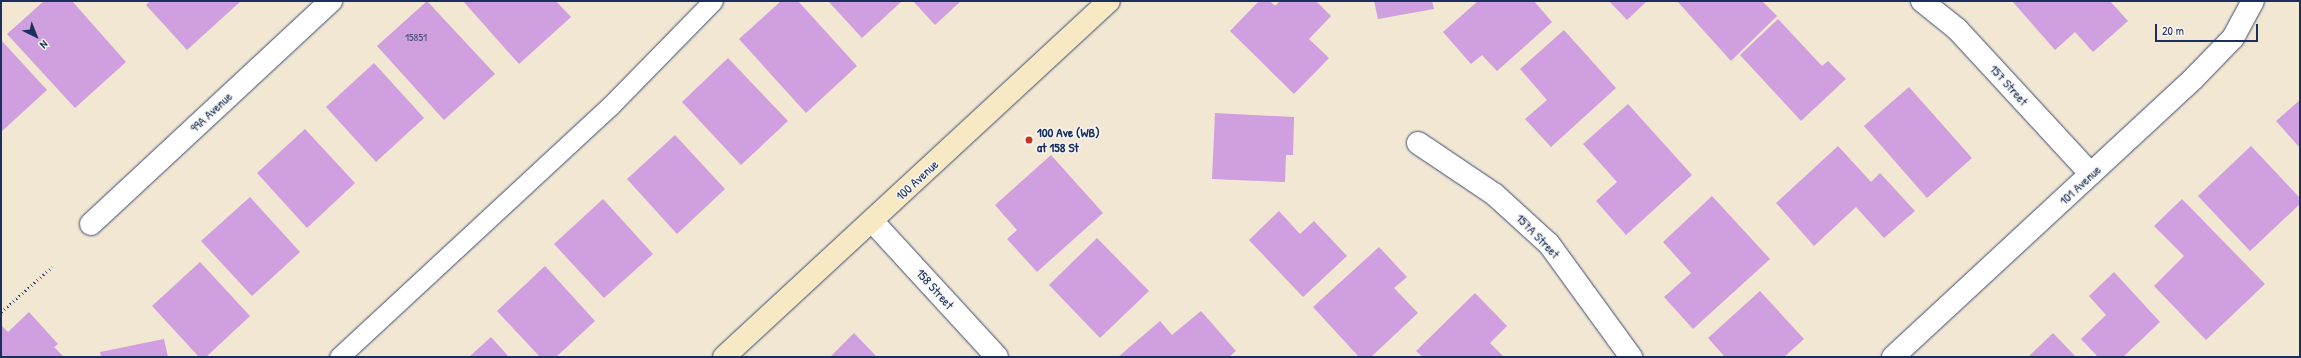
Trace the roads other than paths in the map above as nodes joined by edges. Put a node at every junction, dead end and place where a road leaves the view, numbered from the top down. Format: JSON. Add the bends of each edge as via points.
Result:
{"nodes":[{"id":1,"x":331,"y":1,"type":"edge"},
{"id":2,"x":714,"y":1,"type":"edge"},
{"id":3,"x":1109,"y":1,"type":"edge"},
{"id":4,"x":1922,"y":1,"type":"edge"},
{"id":5,"x":2253,"y":1,"type":"edge"},
{"id":6,"x":1418,"y":143,"type":"dead end"},
{"id":7,"x":2091,"y":174,"type":"junction"},
{"id":8,"x":873,"y":222,"type":"junction"},
{"id":9,"x":91,"y":224,"type":"dead end"},
{"id":10,"x":339,"y":357,"type":"edge"},
{"id":11,"x":724,"y":357,"type":"edge"},
{"id":12,"x":997,"y":357,"type":"edge"},
{"id":13,"x":1631,"y":357,"type":"edge"},
{"id":14,"x":1893,"y":357,"type":"edge"}],
"edges":[{"from":1,"to":9,"type":"street","name":"99A Avenue"},
{"from":2,"to":10,"type":"lane","via":[[610,106]]},
{"from":3,"to":8,"type":"main road","name":"100 Avenue"},
{"from":4,"to":7,"type":"street","name":"157 Street","via":[[1957,29]]},
{"from":5,"to":7,"type":"street","name":"101 Avenue","via":[[2222,51]]},
{"from":6,"to":13,"type":"street","name":"157A Street","via":[[1494,194],[1549,244]]},
{"from":7,"to":14,"type":"street","name":"101 Avenue"},
{"from":8,"to":11,"type":"main road","name":"100 Avenue"},
{"from":8,"to":12,"type":"street","name":"158 Street"}]}
